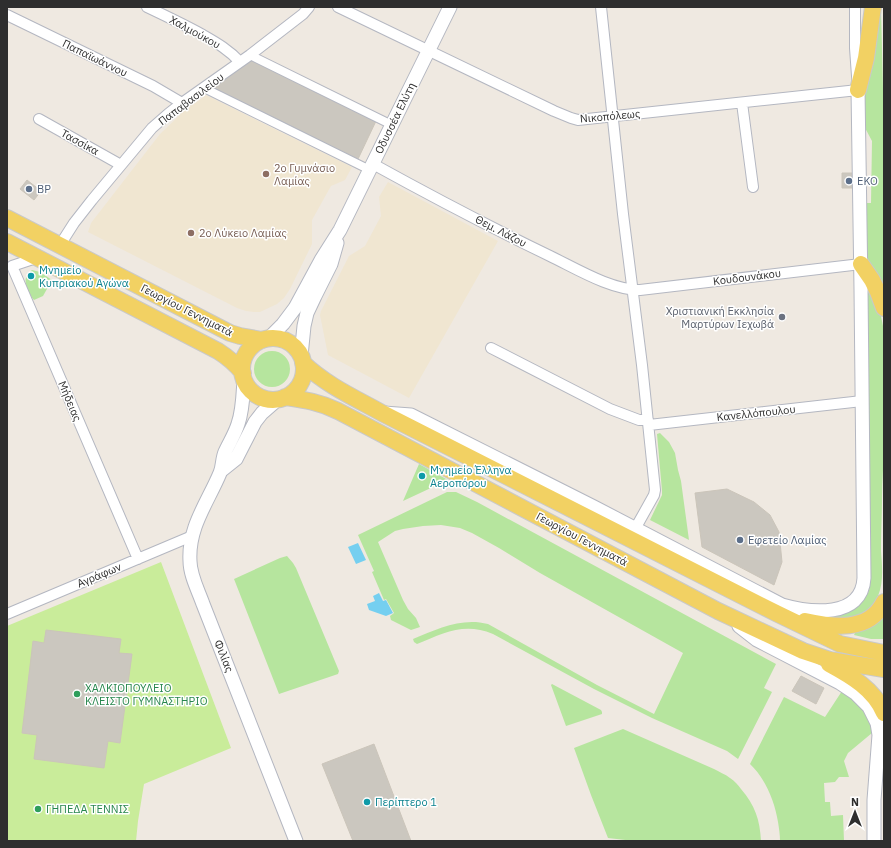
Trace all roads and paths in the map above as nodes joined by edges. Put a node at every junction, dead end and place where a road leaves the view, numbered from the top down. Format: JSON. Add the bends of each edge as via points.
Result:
{"nodes":[{"id":1,"x":147,"y":7,"type":"edge"},
{"id":2,"x":309,"y":7,"type":"edge"},
{"id":3,"x":338,"y":7,"type":"edge"},
{"id":4,"x":450,"y":7,"type":"edge"},
{"id":5,"x":600,"y":7,"type":"edge"},
{"id":6,"x":855,"y":7,"type":"edge"},
{"id":7,"x":872,"y":7,"type":"edge"},
{"id":8,"x":7,"y":15,"type":"edge"},
{"id":9,"x":428,"y":51,"type":"junction"},
{"id":10,"x":250,"y":55,"type":"junction"},
{"id":11,"x":240,"y":62,"type":"junction"},
{"id":12,"x":204,"y":88,"type":"junction"},
{"id":13,"x":858,"y":90,"type":"junction"},
{"id":14,"x":182,"y":103,"type":"junction"},
{"id":15,"x":742,"y":103,"type":"junction"},
{"id":16,"x":612,"y":117,"type":"junction"},
{"id":17,"x":39,"y":119,"type":"dead end"},
{"id":18,"x":392,"y":125,"type":"junction"},
{"id":19,"x":121,"y":165,"type":"junction"},
{"id":20,"x":371,"y":167,"type":"junction"},
{"id":21,"x":753,"y":187,"type":"dead end"},
{"id":22,"x":7,"y":218,"type":"edge"},
{"id":23,"x":340,"y":230,"type":"junction"},
{"id":24,"x":7,"y":242,"type":"edge"},
{"id":25,"x":60,"y":245,"type":"junction"},
{"id":26,"x":36,"y":258,"type":"junction"},
{"id":27,"x":861,"y":264,"type":"junction"},
{"id":28,"x":9,"y":265,"type":"edge"},
{"id":29,"x":632,"y":290,"type":"junction"},
{"id":30,"x":884,"y":308,"type":"edge"},
{"id":31,"x":265,"y":339,"type":"junction"},
{"id":32,"x":491,"y":348,"type":"dead end"},
{"id":33,"x":302,"y":360,"type":"junction"},
{"id":34,"x":243,"y":376,"type":"junction"},
{"id":35,"x":282,"y":398,"type":"junction"},
{"id":36,"x":862,"y":401,"type":"junction"},
{"id":37,"x":382,"y":413,"type":"junction"},
{"id":38,"x":648,"y":422,"type":"junction"},
{"id":39,"x":221,"y":471,"type":"junction"},
{"id":40,"x":635,"y":529,"type":"junction"},
{"id":41,"x":192,"y":536,"type":"junction"},
{"id":42,"x":138,"y":559,"type":"junction"},
{"id":43,"x":884,"y":602,"type":"edge"},
{"id":44,"x":718,"y":611,"type":"junction"},
{"id":45,"x":776,"y":613,"type":"junction"},
{"id":46,"x":7,"y":614,"type":"edge"},
{"id":47,"x":803,"y":651,"type":"junction"},
{"id":48,"x":884,"y":653,"type":"edge"},
{"id":49,"x":884,"y":669,"type":"edge"},
{"id":50,"x":884,"y":713,"type":"edge"},
{"id":51,"x":296,"y":841,"type":"edge"},
{"id":52,"x":874,"y":841,"type":"edge"}],
"edges":[{"from":1,"to":11,"type":"street","name":"Χαλμούκου","via":[[221,45]]},
{"from":2,"to":10,"type":"street","name":"Παπαβασιλείου"},
{"from":3,"to":9,"type":"street","name":"Νικοπόλεως"},
{"from":4,"to":9,"type":"street","name":"Οδυσσέα Ελύτη"},
{"from":5,"to":16,"type":"street"},
{"from":6,"to":13,"type":"street"},
{"from":7,"to":13,"type":"main road","via":[[866,58]]},
{"from":8,"to":14,"type":"street","name":"Παπαϊωάννου"},
{"from":9,"to":16,"type":"street","name":"Νικοπόλεως","via":[[571,118],[578,120]]},
{"from":9,"to":18,"type":"street","name":"Οδυσσέα Ελύτη"},
{"from":10,"to":11,"type":"street","name":"Παπαβασιλείου"},
{"from":10,"to":18,"type":"street"},
{"from":11,"to":12,"type":"street","name":"Παπαβασιλείου"},
{"from":12,"to":14,"type":"street","name":"Παπαβασιλείου"},
{"from":12,"to":20,"type":"street"},
{"from":13,"to":15,"type":"street","name":"Νικοπόλεως"},
{"from":13,"to":27,"type":"street"},
{"from":14,"to":19,"type":"street","name":"Παπαβασιλείου","via":[[152,128]]},
{"from":15,"to":16,"type":"street","name":"Νικοπόλεως"},
{"from":15,"to":21,"type":"street"},
{"from":16,"to":29,"type":"street"},
{"from":17,"to":19,"type":"street","name":"Τασσίκα"},
{"from":18,"to":20,"type":"street","name":"Οδυσσέα Ελύτη"},
{"from":19,"to":25,"type":"street","name":"Παπαβασιλείου","via":[[85,208]]},
{"from":20,"to":23,"type":"street","name":"Οδυσσέα Ελύτη"},
{"from":20,"to":29,"type":"street","name":"Θεμ. Λάζου","via":[[601,281]]},
{"from":22,"to":25,"type":"main road","name":"Γεωργίου Γεννηματά"},
{"from":23,"to":31,"type":"street","name":"Οδυσσέα Ελύτη","via":[[295,308],[283,324]]},
{"from":23,"to":33,"type":"street","name":"Οδυσσέα Ελύτη","via":[[331,264],[307,313]]},
{"from":24,"to":26,"type":"main road","name":"Γεωργίου Γεννηματά"},
{"from":25,"to":31,"type":"main road","name":"Γεωργίου Γεννηματά","via":[[230,333]]},
{"from":26,"to":28,"type":"street","name":"Μήδειας"},
{"from":26,"to":34,"type":"main road","name":"Γεωργίου Γεννηματά","via":[[218,351],[236,364]]},
{"from":27,"to":29,"type":"street","name":"Κουδουνάκου"},
{"from":27,"to":30,"type":"main road","via":[[872,280]]},
{"from":27,"to":36,"type":"street"},
{"from":28,"to":42,"type":"street","name":"Μήδειας"},
{"from":29,"to":38,"type":"street"},
{"from":31,"to":33,"type":"main road","name":"Γεωργίου Γεννηματά","via":[[288,342],[296,348]]},
{"from":31,"to":34,"type":"main road","via":[[248,351],[243,362]]},
{"from":32,"to":38,"type":"street","name":"Κανελλόπουλου","via":[[610,409]]},
{"from":33,"to":35,"type":"main road","via":[[304,373],[300,383],[294,391]]},
{"from":33,"to":37,"type":"main road","name":"Γεωργίου Γεννηματά","via":[[323,380]]},
{"from":34,"to":35,"type":"main road","name":"Γεωργίου Γεννηματά","via":[[250,389],[258,395],[268,399]]},
{"from":34,"to":39,"type":"street","name":"Φιλίας","via":[[241,414],[224,454]]},
{"from":35,"to":39,"type":"street","name":"Φιλίας","via":[[262,413],[250,430],[236,459]]},
{"from":35,"to":44,"type":"main road","name":"Γεωργίου Γεννηματά","via":[[326,405]]},
{"from":36,"to":38,"type":"street","name":"Κανελλόπουλου"},
{"from":36,"to":40,"type":"street","via":[[864,582],[860,594],[850,605],[820,610],[782,605]]},
{"from":37,"to":40,"type":"street","via":[[411,415]]},
{"from":37,"to":45,"type":"main road","name":"Γεωργίου Γεννηματά"},
{"from":38,"to":40,"type":"street","via":[[655,493]]},
{"from":39,"to":41,"type":"street","name":"Φιλίας","via":[[198,517]]},
{"from":41,"to":42,"type":"street","name":"Αγράφων"},
{"from":41,"to":51,"type":"street","name":"Φιλίας","via":[[191,570]]},
{"from":42,"to":46,"type":"street","name":"Αγράφων"},
{"from":43,"to":45,"type":"main road","via":[[870,619],[850,626],[814,623]]},
{"from":44,"to":47,"type":"main road","name":"Γεωργίου Γεννηματά"},
{"from":44,"to":52,"type":"street","via":[[757,640],[840,683],[869,707],[877,723],[879,735]]},
{"from":45,"to":48,"type":"main road","name":"Γεωργίου Γεννηματά","via":[[840,644]]},
{"from":47,"to":49,"type":"main road","name":"Γεωργίου Γεννηματά","via":[[830,660]]},
{"from":47,"to":50,"type":"main road","via":[[858,681],[871,693]]}]}
